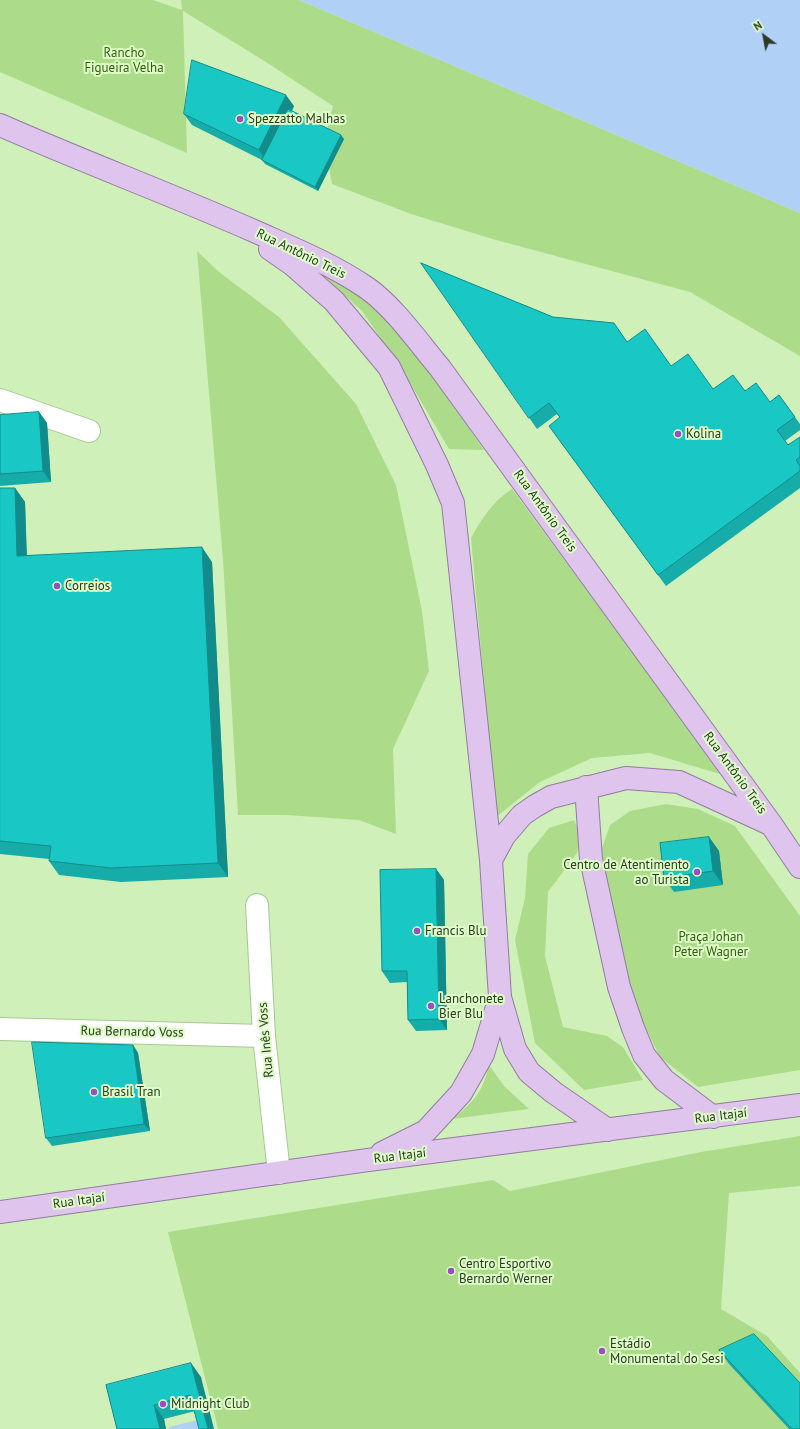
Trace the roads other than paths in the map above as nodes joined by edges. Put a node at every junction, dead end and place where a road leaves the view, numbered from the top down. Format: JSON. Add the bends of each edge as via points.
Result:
{"nodes":[{"id":1,"x":0,"y":125,"type":"edge"},
{"id":2,"x":230,"y":220,"type":"junction"},
{"id":3,"x":0,"y":400,"type":"edge"},
{"id":4,"x":89,"y":431,"type":"dead end"},
{"id":5,"x":586,"y":788,"type":"junction"},
{"id":6,"x":771,"y":824,"type":"junction"},
{"id":7,"x":491,"y":860,"type":"junction"},
{"id":8,"x":800,"y":867,"type":"edge"},
{"id":9,"x":257,"y":905,"type":"dead end"},
{"id":10,"x":500,"y":998,"type":"junction"},
{"id":11,"x":0,"y":1029,"type":"edge"},
{"id":12,"x":264,"y":1036,"type":"junction"},
{"id":13,"x":800,"y":1106,"type":"edge"},
{"id":14,"x":713,"y":1117,"type":"junction"},
{"id":15,"x":608,"y":1130,"type":"junction"},
{"id":16,"x":368,"y":1160,"type":"junction"},
{"id":17,"x":279,"y":1173,"type":"junction"},
{"id":18,"x":0,"y":1212,"type":"edge"}],
"edges":[{"from":1,"to":2,"type":"main road","name":"Rua Antônio Treis","via":[[81,161]]},
{"from":2,"to":6,"type":"main road","name":"Rua Antônio Treis","via":[[328,264],[368,289],[400,319],[509,461]]},
{"from":2,"to":7,"type":"main road","name":"Rua Antônio Treis","via":[[293,265],[334,301],[389,367],[454,503]]},
{"from":3,"to":4,"type":"street"},
{"from":5,"to":6,"type":"main road","via":[[626,778],[679,782]]},
{"from":5,"to":7,"type":"main road","via":[[551,797],[522,815],[504,836]]},
{"from":5,"to":14,"type":"main road","via":[[591,859],[619,987],[633,1028],[644,1054],[664,1080]]},
{"from":6,"to":8,"type":"main road","name":"Rua Antônio Treis"},
{"from":7,"to":10,"type":"main road","name":"Rua Antônio Treis"},
{"from":9,"to":12,"type":"street","name":"Rua Inês Voss"},
{"from":10,"to":15,"type":"main road","name":"Rua Antônio Treis","via":[[514,1049],[529,1072],[552,1092]]},
{"from":10,"to":16,"type":"main road","name":"Rua Antônio Treis","via":[[483,1054],[461,1093],[426,1130]]},
{"from":11,"to":12,"type":"street","name":"Rua Bernardo Voss"},
{"from":12,"to":17,"type":"street","name":"Rua Inês Voss"},
{"from":13,"to":14,"type":"main road","name":"Rua Itajaí"},
{"from":14,"to":15,"type":"main road","name":"Rua Itajaí"},
{"from":15,"to":16,"type":"main road","name":"Rua Itajaí"},
{"from":16,"to":17,"type":"main road","name":"Rua Itajaí"},
{"from":17,"to":18,"type":"main road","name":"Rua Itajaí"}]}
